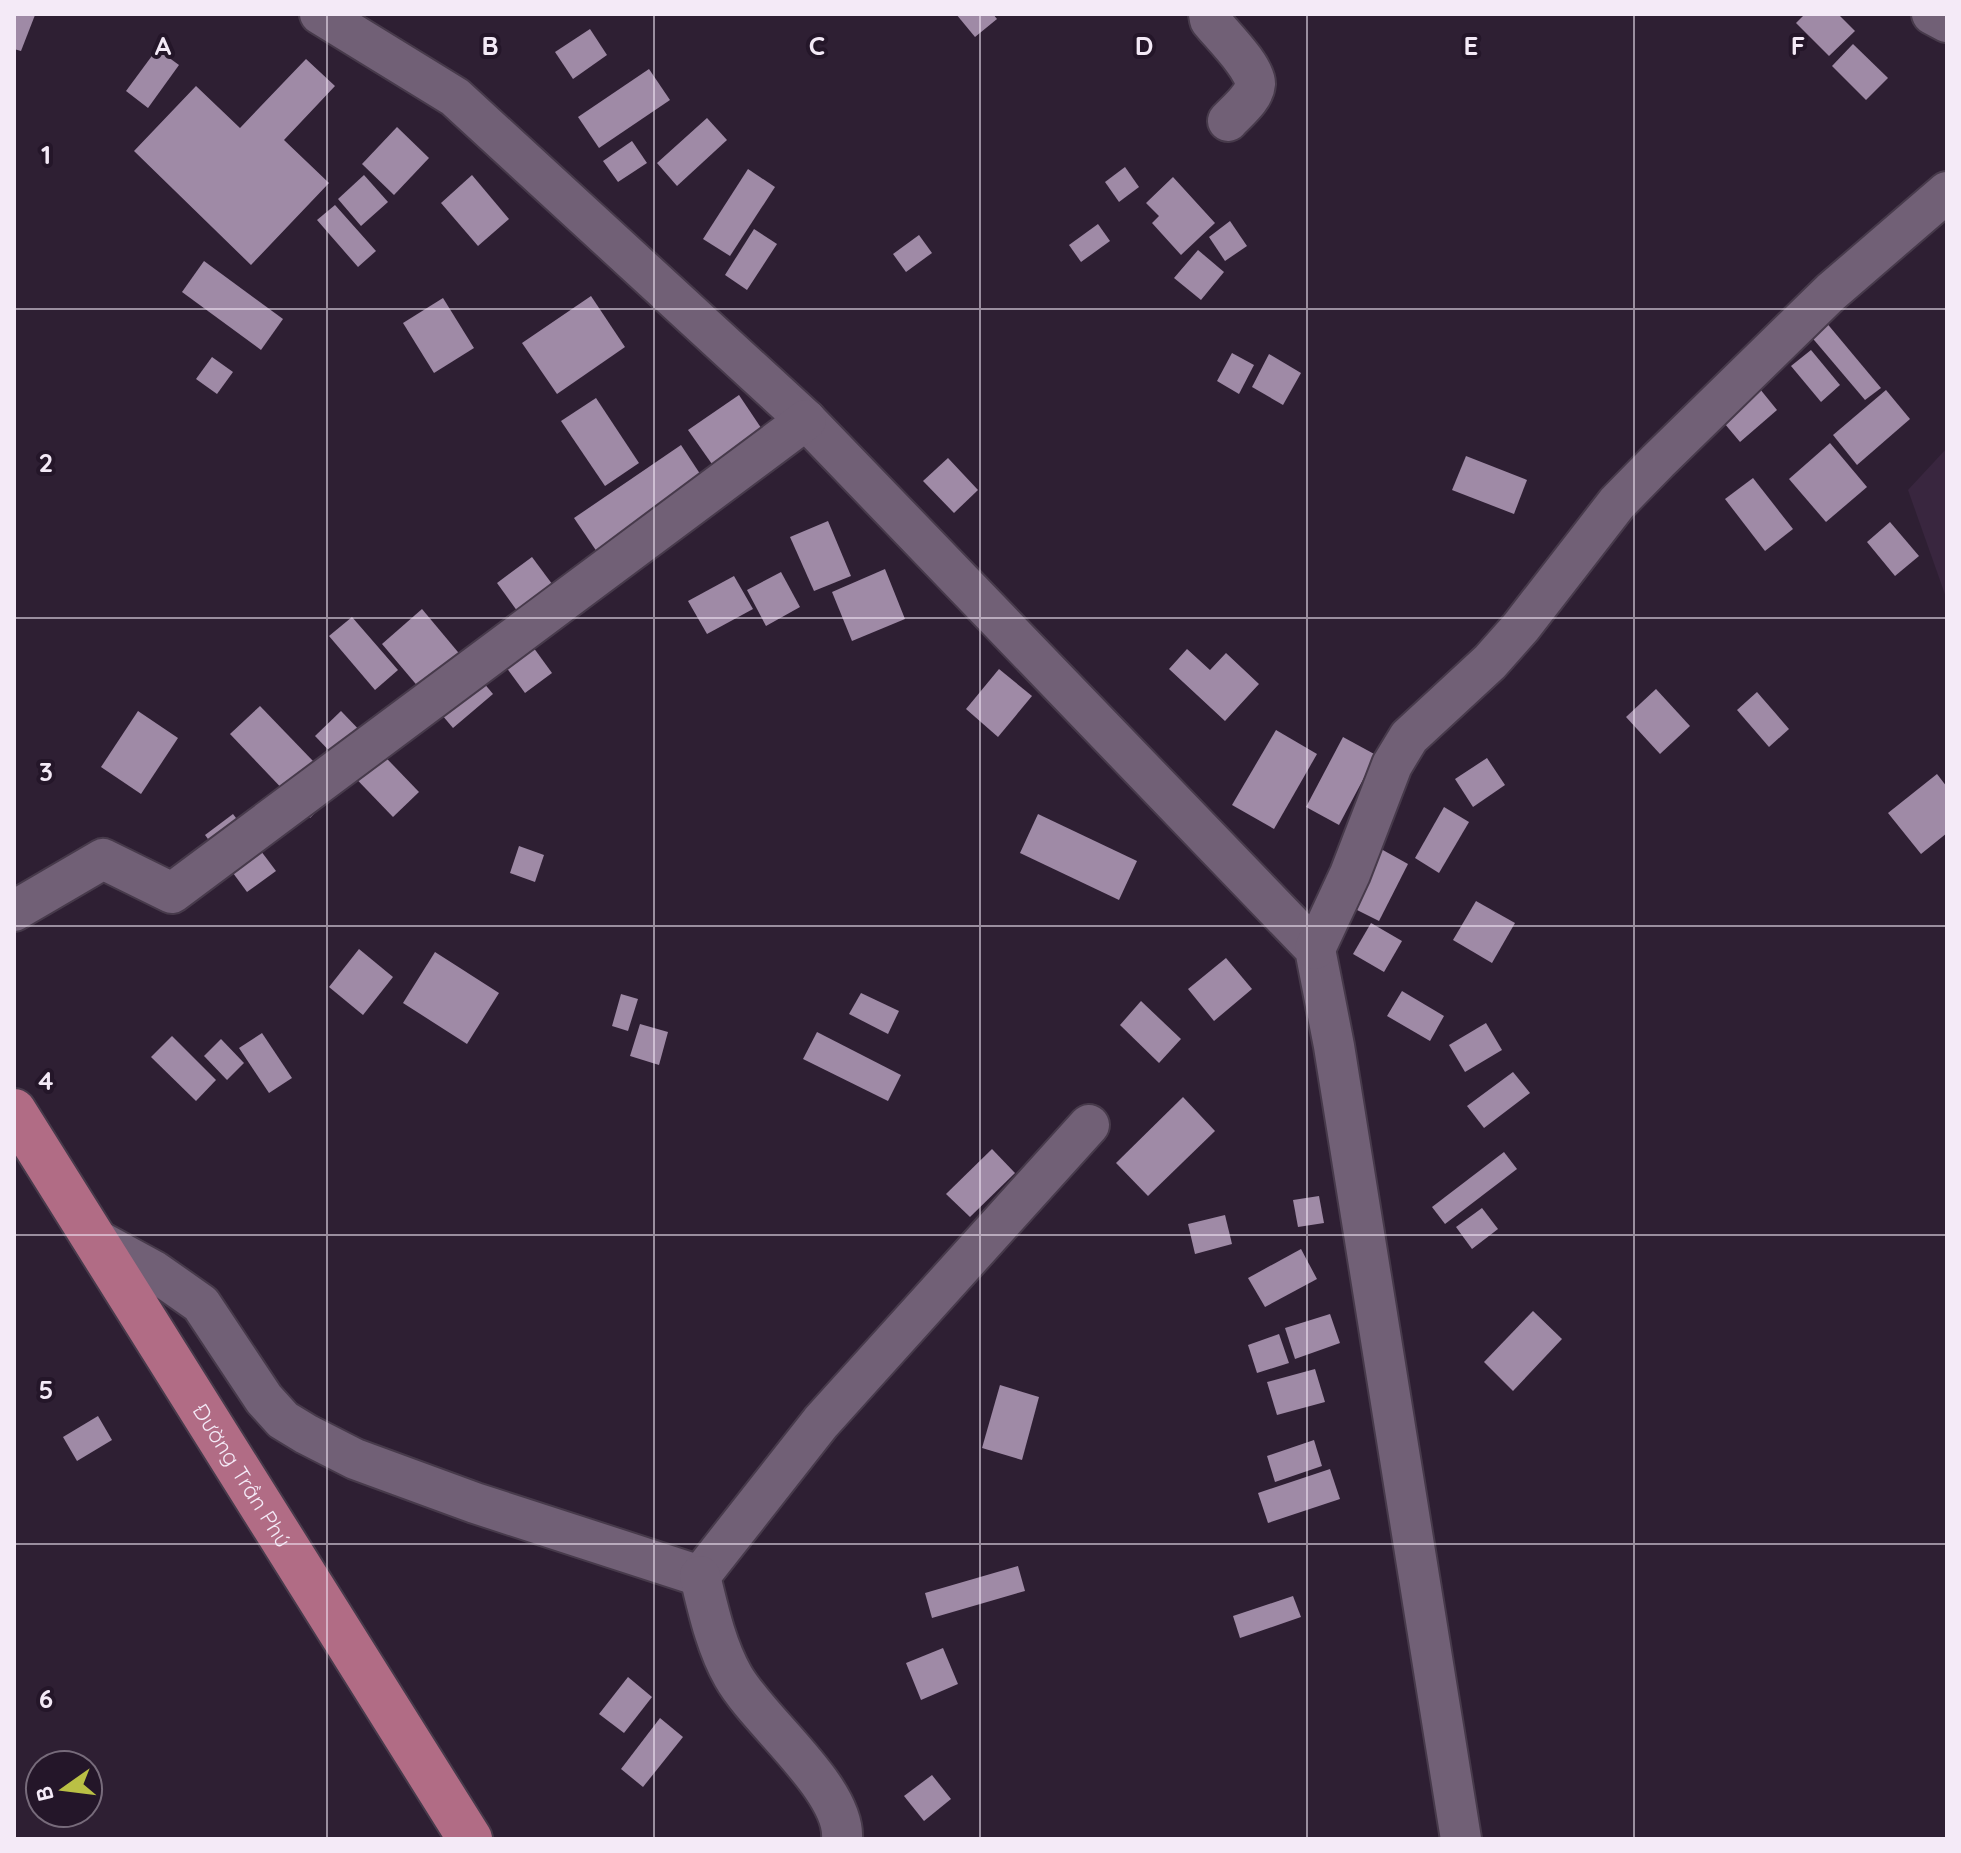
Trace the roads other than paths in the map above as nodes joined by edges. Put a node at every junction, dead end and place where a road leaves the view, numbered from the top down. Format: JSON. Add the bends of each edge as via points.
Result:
{"nodes":[{"id":1,"x":320,"y":14,"type":"edge"},
{"id":2,"x":1209,"y":14,"type":"edge"},
{"id":3,"x":1932,"y":14,"type":"edge"},
{"id":4,"x":1947,"y":22,"type":"edge"},
{"id":5,"x":1228,"y":121,"type":"dead end"},
{"id":6,"x":1947,"y":192,"type":"edge"},
{"id":7,"x":806,"y":420,"type":"junction"},
{"id":8,"x":14,"y":911,"type":"edge"},
{"id":9,"x":1315,"y":949,"type":"junction"},
{"id":10,"x":14,"y":1111,"type":"edge"},
{"id":11,"x":1089,"y":1125,"type":"dead end"},
{"id":12,"x":97,"y":1240,"type":"junction"},
{"id":13,"x":700,"y":1576,"type":"junction"},
{"id":14,"x":470,"y":1839,"type":"edge"},
{"id":15,"x":842,"y":1839,"type":"edge"},
{"id":16,"x":1461,"y":1839,"type":"edge"}],
"edges":[{"from":1,"to":7,"type":"street","via":[[455,97]]},
{"from":2,"to":5,"type":"street","via":[[1252,71],[1255,84]]},
{"from":3,"to":4,"type":"street"},
{"from":6,"to":9,"type":"street","via":[[1831,292],[1658,461],[1617,503],[1490,662],[1409,737],[1392,765]]},
{"from":7,"to":8,"type":"street","via":[[172,893],[103,859]]},
{"from":7,"to":9,"type":"street"},
{"from":9,"to":16,"type":"street"},
{"from":10,"to":12,"type":"main road","name":"Đường Trần Phú"},
{"from":11,"to":13,"type":"street","via":[[821,1422]]},
{"from":12,"to":13,"type":"street","via":[[201,1304],[264,1399],[306,1434],[355,1459],[475,1503]]},
{"from":12,"to":14,"type":"main road","name":"Đường Trần Phú"},
{"from":13,"to":15,"type":"street","via":[[733,1676],[826,1791],[839,1814]]}]}
